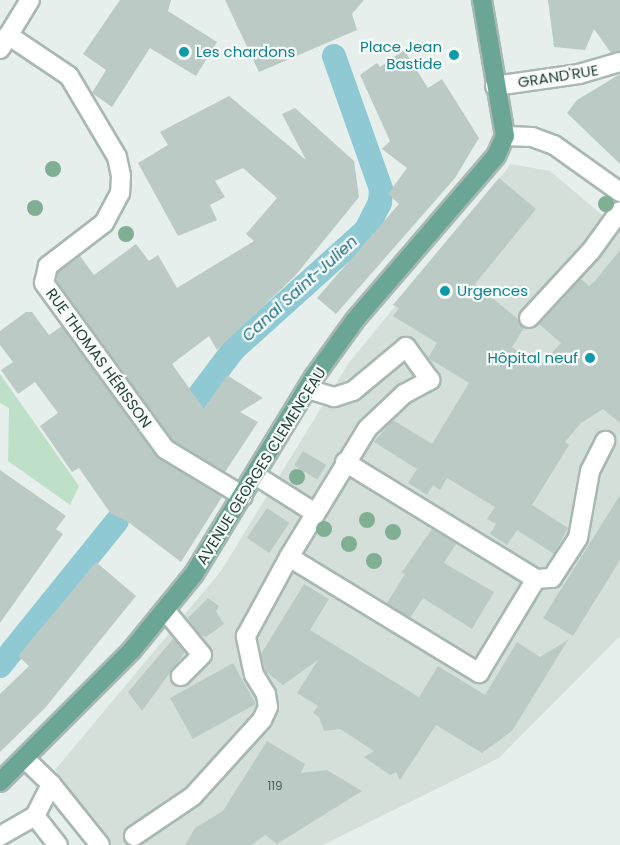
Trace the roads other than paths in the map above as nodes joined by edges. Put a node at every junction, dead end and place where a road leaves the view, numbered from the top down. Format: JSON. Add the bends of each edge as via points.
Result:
{"nodes":[{"id":1,"x":21,"y":0,"type":"edge"},
{"id":2,"x":30,"y":0,"type":"edge"},
{"id":3,"x":482,"y":0,"type":"edge"},
{"id":4,"x":8,"y":35,"type":"edge"},
{"id":5,"x":619,"y":66,"type":"edge"},
{"id":6,"x":495,"y":86,"type":"junction"},
{"id":7,"x":505,"y":136,"type":"junction"},
{"id":8,"x":620,"y":192,"type":"edge"},
{"id":9,"x":620,"y":211,"type":"edge"},
{"id":10,"x":529,"y":318,"type":"dead end"},
{"id":11,"x":307,"y":389,"type":"junction"},
{"id":12,"x":604,"y":441,"type":"dead end"},
{"id":13,"x":345,"y":462,"type":"junction"},
{"id":14,"x":255,"y":475,"type":"junction"},
{"id":15,"x":243,"y":496,"type":"junction"},
{"id":16,"x":315,"y":513,"type":"junction"},
{"id":17,"x":289,"y":557,"type":"junction"},
{"id":18,"x":536,"y":579,"type":"junction"},
{"id":19,"x":165,"y":610,"type":"junction"},
{"id":20,"x":182,"y":676,"type":"dead end"},
{"id":21,"x":24,"y":758,"type":"junction"},
{"id":22,"x":0,"y":782,"type":"edge"},
{"id":23,"x":51,"y":784,"type":"junction"},
{"id":24,"x":35,"y":816,"type":"junction"},
{"id":25,"x":0,"y":836,"type":"edge"},
{"id":26,"x":134,"y":836,"type":"dead end"},
{"id":27,"x":58,"y":845,"type":"edge"},
{"id":28,"x":100,"y":845,"type":"edge"}],
"edges":[{"from":1,"to":4,"type":"street"},
{"from":2,"to":4,"type":"street"},
{"from":3,"to":6,"type":"main road"},
{"from":4,"to":15,"type":"street","name":"RUE THOMAS HÉRISSON","via":[[69,76],[117,157],[121,176],[120,193],[104,223],[48,266],[44,283],[165,449]]},
{"from":5,"to":6,"type":"street","name":"GRAND'RUE"},
{"from":6,"to":7,"type":"main road"},
{"from":7,"to":8,"type":"street","via":[[532,137],[554,145]]},
{"from":7,"to":11,"type":"main road","name":"AVENUE GEORGES CLEMENCEAU","via":[[496,156],[355,320]]},
{"from":9,"to":10,"type":"street","via":[[591,251]]},
{"from":11,"to":13,"type":"street","via":[[325,396],[343,395],[406,347],[430,380],[388,407]]},
{"from":11,"to":14,"type":"main road","name":"AVENUE GEORGES CLEMENCEAU"},
{"from":12,"to":18,"type":"street","via":[[590,471],[578,537],[552,578]]},
{"from":13,"to":16,"type":"street"},
{"from":13,"to":18,"type":"street"},
{"from":14,"to":15,"type":"main road","name":"AVENUE GEORGES CLEMENCEAU"},
{"from":14,"to":16,"type":"street"},
{"from":15,"to":19,"type":"main road","name":"AVENUE GEORGES CLEMENCEAU","via":[[194,574]]},
{"from":16,"to":17,"type":"street"},
{"from":17,"to":18,"type":"street","via":[[479,673]]},
{"from":17,"to":26,"type":"street","via":[[246,636],[254,675],[267,694],[268,707],[262,720],[194,796]]},
{"from":19,"to":20,"type":"street","via":[[202,655]]},
{"from":19,"to":21,"type":"main road","name":"AVENUE GEORGES CLEMENCEAU"},
{"from":21,"to":22,"type":"main road","name":"AVENUE GEORGES CLEMENCEAU"},
{"from":21,"to":23,"type":"street"},
{"from":23,"to":24,"type":"street"},
{"from":23,"to":28,"type":"street"},
{"from":24,"to":25,"type":"street"},
{"from":24,"to":27,"type":"street"}]}
